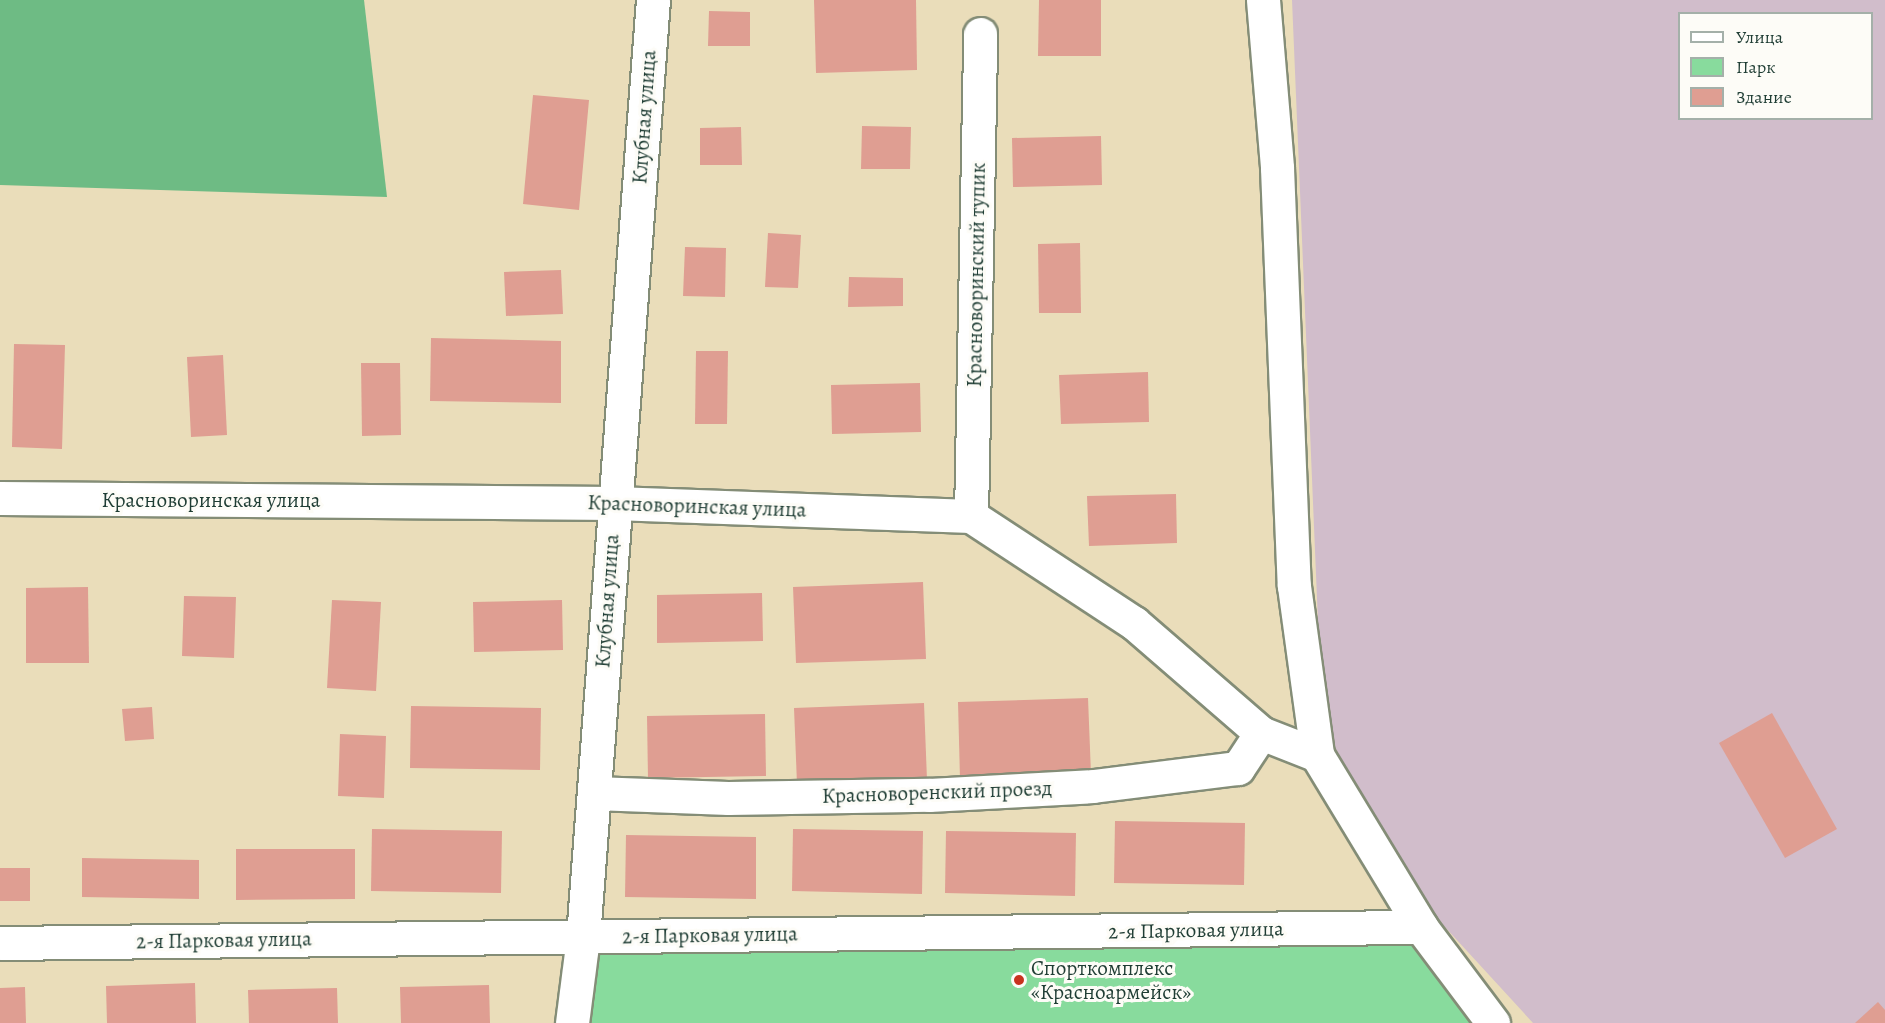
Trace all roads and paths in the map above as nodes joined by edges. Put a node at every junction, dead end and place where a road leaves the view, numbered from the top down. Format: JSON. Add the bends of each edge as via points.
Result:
{"nodes":[{"id":1,"x":653,"y":0,"type":"edge"},
{"id":2,"x":1263,"y":0,"type":"edge"},
{"id":3,"x":980,"y":34,"type":"dead end"},
{"id":4,"x":0,"y":498,"type":"edge"},
{"id":5,"x":614,"y":503,"type":"junction"},
{"id":6,"x":971,"y":516,"type":"junction"},
{"id":7,"x":1261,"y":733,"type":"junction"},
{"id":8,"x":1317,"y":755,"type":"junction"},
{"id":9,"x":594,"y":793,"type":"junction"},
{"id":10,"x":1421,"y":927,"type":"junction"},
{"id":11,"x":584,"y":937,"type":"junction"},
{"id":12,"x":0,"y":943,"type":"edge"},
{"id":13,"x":572,"y":1023,"type":"edge"},
{"id":14,"x":1493,"y":1023,"type":"edge"}],
"edges":[{"from":1,"to":5,"type":"street","name":"Клубная улица"},
{"from":2,"to":8,"type":"street","via":[[1277,168],[1294,586]]},
{"from":3,"to":6,"type":"street","name":"Красноворинский тупик"},
{"from":4,"to":5,"type":"street","name":"Красноворинская улица"},
{"from":5,"to":6,"type":"street","name":"Красноворинская улица"},
{"from":5,"to":9,"type":"street","name":"Клубная улица"},
{"from":6,"to":7,"type":"street","via":[[1134,623]]},
{"from":7,"to":8,"type":"street"},
{"from":7,"to":9,"type":"street","name":"Красноворенский проезд","via":[[1238,768],[1093,786],[928,795],[728,798]]},
{"from":8,"to":10,"type":"street"},
{"from":9,"to":11,"type":"street","name":"Клубная улица"},
{"from":10,"to":11,"type":"street","name":"2-я Парковая улица"},
{"from":10,"to":14,"type":"street"},
{"from":11,"to":12,"type":"street","name":"2-я Парковая улица"},
{"from":11,"to":13,"type":"street","name":"Клубная улица"}]}
